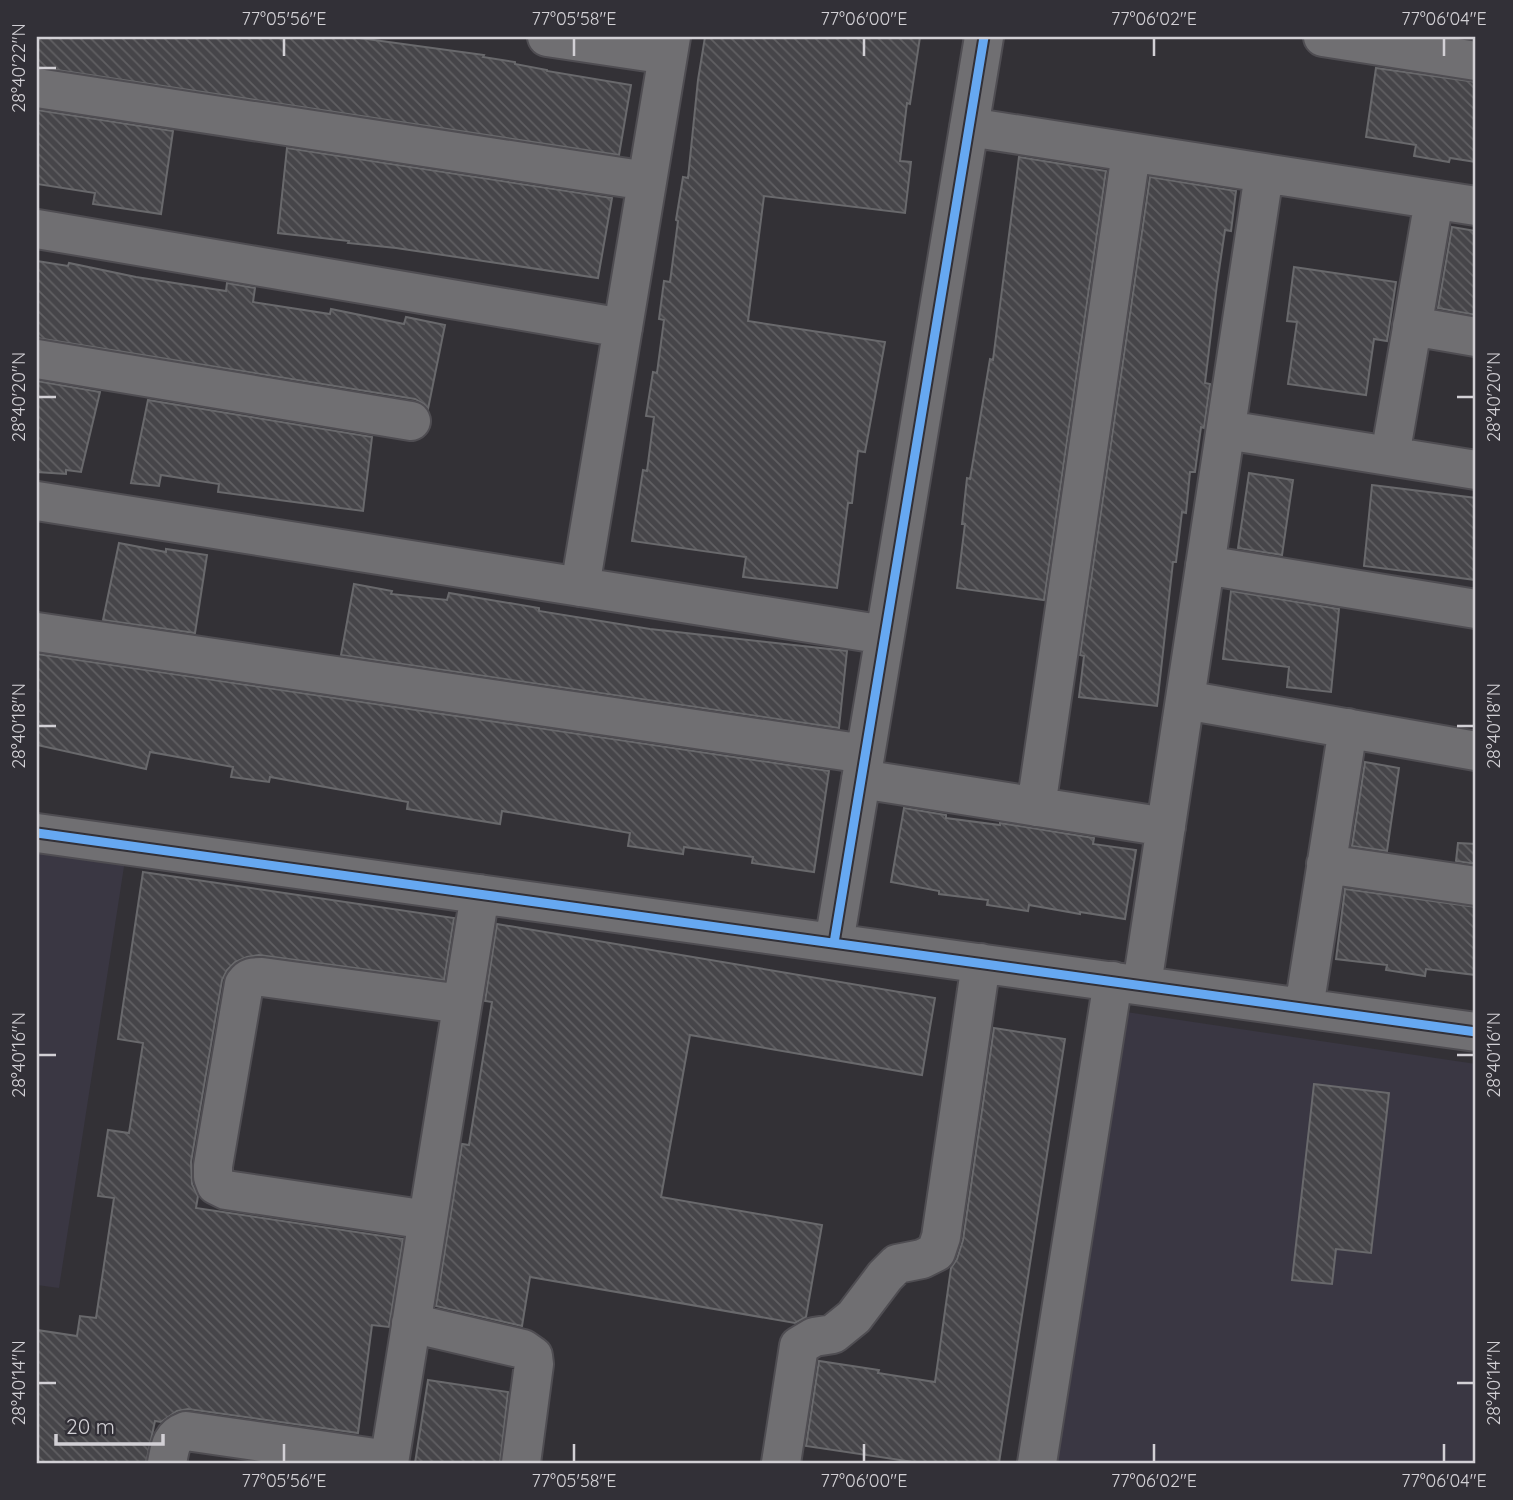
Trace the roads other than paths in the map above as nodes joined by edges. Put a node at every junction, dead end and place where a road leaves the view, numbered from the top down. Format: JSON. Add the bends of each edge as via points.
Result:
{"nodes":[{"id":1,"x":547,"y":37,"type":"edge"},
{"id":2,"x":984,"y":37,"type":"edge"},
{"id":3,"x":1323,"y":37,"type":"edge"},
{"id":4,"x":669,"y":46,"type":"edge"},
{"id":5,"x":1476,"y":61,"type":"edge"},
{"id":6,"x":37,"y":88,"type":"edge"},
{"id":7,"x":969,"y":127,"type":"junction"},
{"id":8,"x":1131,"y":153,"type":"junction"},
{"id":9,"x":1264,"y":174,"type":"junction"},
{"id":10,"x":647,"y":181,"type":"junction"},
{"id":11,"x":1434,"y":200,"type":"junction"},
{"id":12,"x":1476,"y":206,"type":"edge"},
{"id":13,"x":37,"y":229,"type":"edge"},
{"id":14,"x":1412,"y":326,"type":"junction"},
{"id":15,"x":623,"y":328,"type":"junction"},
{"id":16,"x":1476,"y":337,"type":"edge"},
{"id":17,"x":37,"y":359,"type":"edge"},
{"id":18,"x":411,"y":421,"type":"dead end"},
{"id":19,"x":1226,"y":430,"type":"junction"},
{"id":20,"x":1390,"y":456,"type":"junction"},
{"id":21,"x":1476,"y":470,"type":"edge"},
{"id":22,"x":37,"y":500,"type":"edge"},
{"id":23,"x":1205,"y":565,"type":"junction"},
{"id":24,"x":580,"y":587,"type":"junction"},
{"id":25,"x":1476,"y":609,"type":"edge"},
{"id":26,"x":37,"y":632,"type":"edge"},
{"id":27,"x":885,"y":635,"type":"junction"},
{"id":28,"x":1185,"y":700,"type":"junction"},
{"id":29,"x":1348,"y":728,"type":"junction"},
{"id":30,"x":1476,"y":751,"type":"edge"},
{"id":31,"x":863,"y":767,"type":"junction"},
{"id":32,"x":1036,"y":807,"type":"junction"},
{"id":33,"x":1166,"y":827,"type":"junction"},
{"id":34,"x":37,"y":833,"type":"edge"},
{"id":35,"x":1326,"y":863,"type":"junction"},
{"id":36,"x":1476,"y":886,"type":"edge"},
{"id":37,"x":480,"y":894,"type":"junction"},
{"id":38,"x":834,"y":943,"type":"junction"},
{"id":39,"x":981,"y":963,"type":"junction"},
{"id":40,"x":1127,"y":983,"type":"junction"},
{"id":41,"x":462,"y":1004,"type":"junction"},
{"id":42,"x":1304,"y":1008,"type":"junction"},
{"id":43,"x":1476,"y":1032,"type":"edge"},
{"id":44,"x":428,"y":1220,"type":"junction"},
{"id":45,"x":411,"y":1323,"type":"junction"},
{"id":46,"x":389,"y":1462,"type":"edge"},
{"id":47,"x":167,"y":1463,"type":"edge"},
{"id":48,"x":521,"y":1463,"type":"edge"},
{"id":49,"x":781,"y":1463,"type":"edge"},
{"id":50,"x":1037,"y":1463,"type":"edge"}],
"edges":[{"from":1,"to":4,"type":"street"},
{"from":2,"to":7,"type":"street"},
{"from":3,"to":5,"type":"street"},
{"from":4,"to":10,"type":"street"},
{"from":6,"to":10,"type":"street"},
{"from":7,"to":8,"type":"street"},
{"from":7,"to":27,"type":"street"},
{"from":8,"to":9,"type":"street"},
{"from":8,"to":32,"type":"street"},
{"from":9,"to":11,"type":"street"},
{"from":9,"to":19,"type":"street"},
{"from":10,"to":15,"type":"street"},
{"from":11,"to":12,"type":"street"},
{"from":11,"to":14,"type":"street"},
{"from":13,"to":15,"type":"street"},
{"from":14,"to":16,"type":"street"},
{"from":14,"to":20,"type":"street"},
{"from":15,"to":24,"type":"street"},
{"from":17,"to":18,"type":"street"},
{"from":19,"to":20,"type":"street"},
{"from":19,"to":23,"type":"street"},
{"from":20,"to":21,"type":"street"},
{"from":22,"to":24,"type":"street"},
{"from":23,"to":25,"type":"street"},
{"from":23,"to":28,"type":"street"},
{"from":24,"to":27,"type":"street"},
{"from":26,"to":31,"type":"street"},
{"from":27,"to":31,"type":"street"},
{"from":28,"to":29,"type":"street"},
{"from":28,"to":33,"type":"street"},
{"from":29,"to":30,"type":"street"},
{"from":29,"to":35,"type":"street"},
{"from":31,"to":32,"type":"street"},
{"from":31,"to":38,"type":"street"},
{"from":32,"to":33,"type":"street"},
{"from":33,"to":40,"type":"street"},
{"from":34,"to":37,"type":"street"},
{"from":35,"to":36,"type":"street"},
{"from":35,"to":42,"type":"street"},
{"from":37,"to":38,"type":"street"},
{"from":37,"to":41,"type":"street"},
{"from":38,"to":39,"type":"street"},
{"from":39,"to":40,"type":"street"},
{"from":39,"to":49,"type":"street","via":[[936,1252],[897,1264],[854,1317],[833,1334],[799,1346]]},
{"from":40,"to":42,"type":"street"},
{"from":40,"to":50,"type":"street"},
{"from":41,"to":44,"type":"street"},
{"from":41,"to":44,"type":"street","via":[[253,976],[244,984],[213,1166],[216,1185],[226,1189]]},
{"from":42,"to":43,"type":"street"},
{"from":44,"to":45,"type":"street"},
{"from":45,"to":46,"type":"street"},
{"from":45,"to":48,"type":"street","via":[[523,1349],[533,1356]]},
{"from":46,"to":47,"type":"street","via":[[186,1432],[170,1443]]}]}
